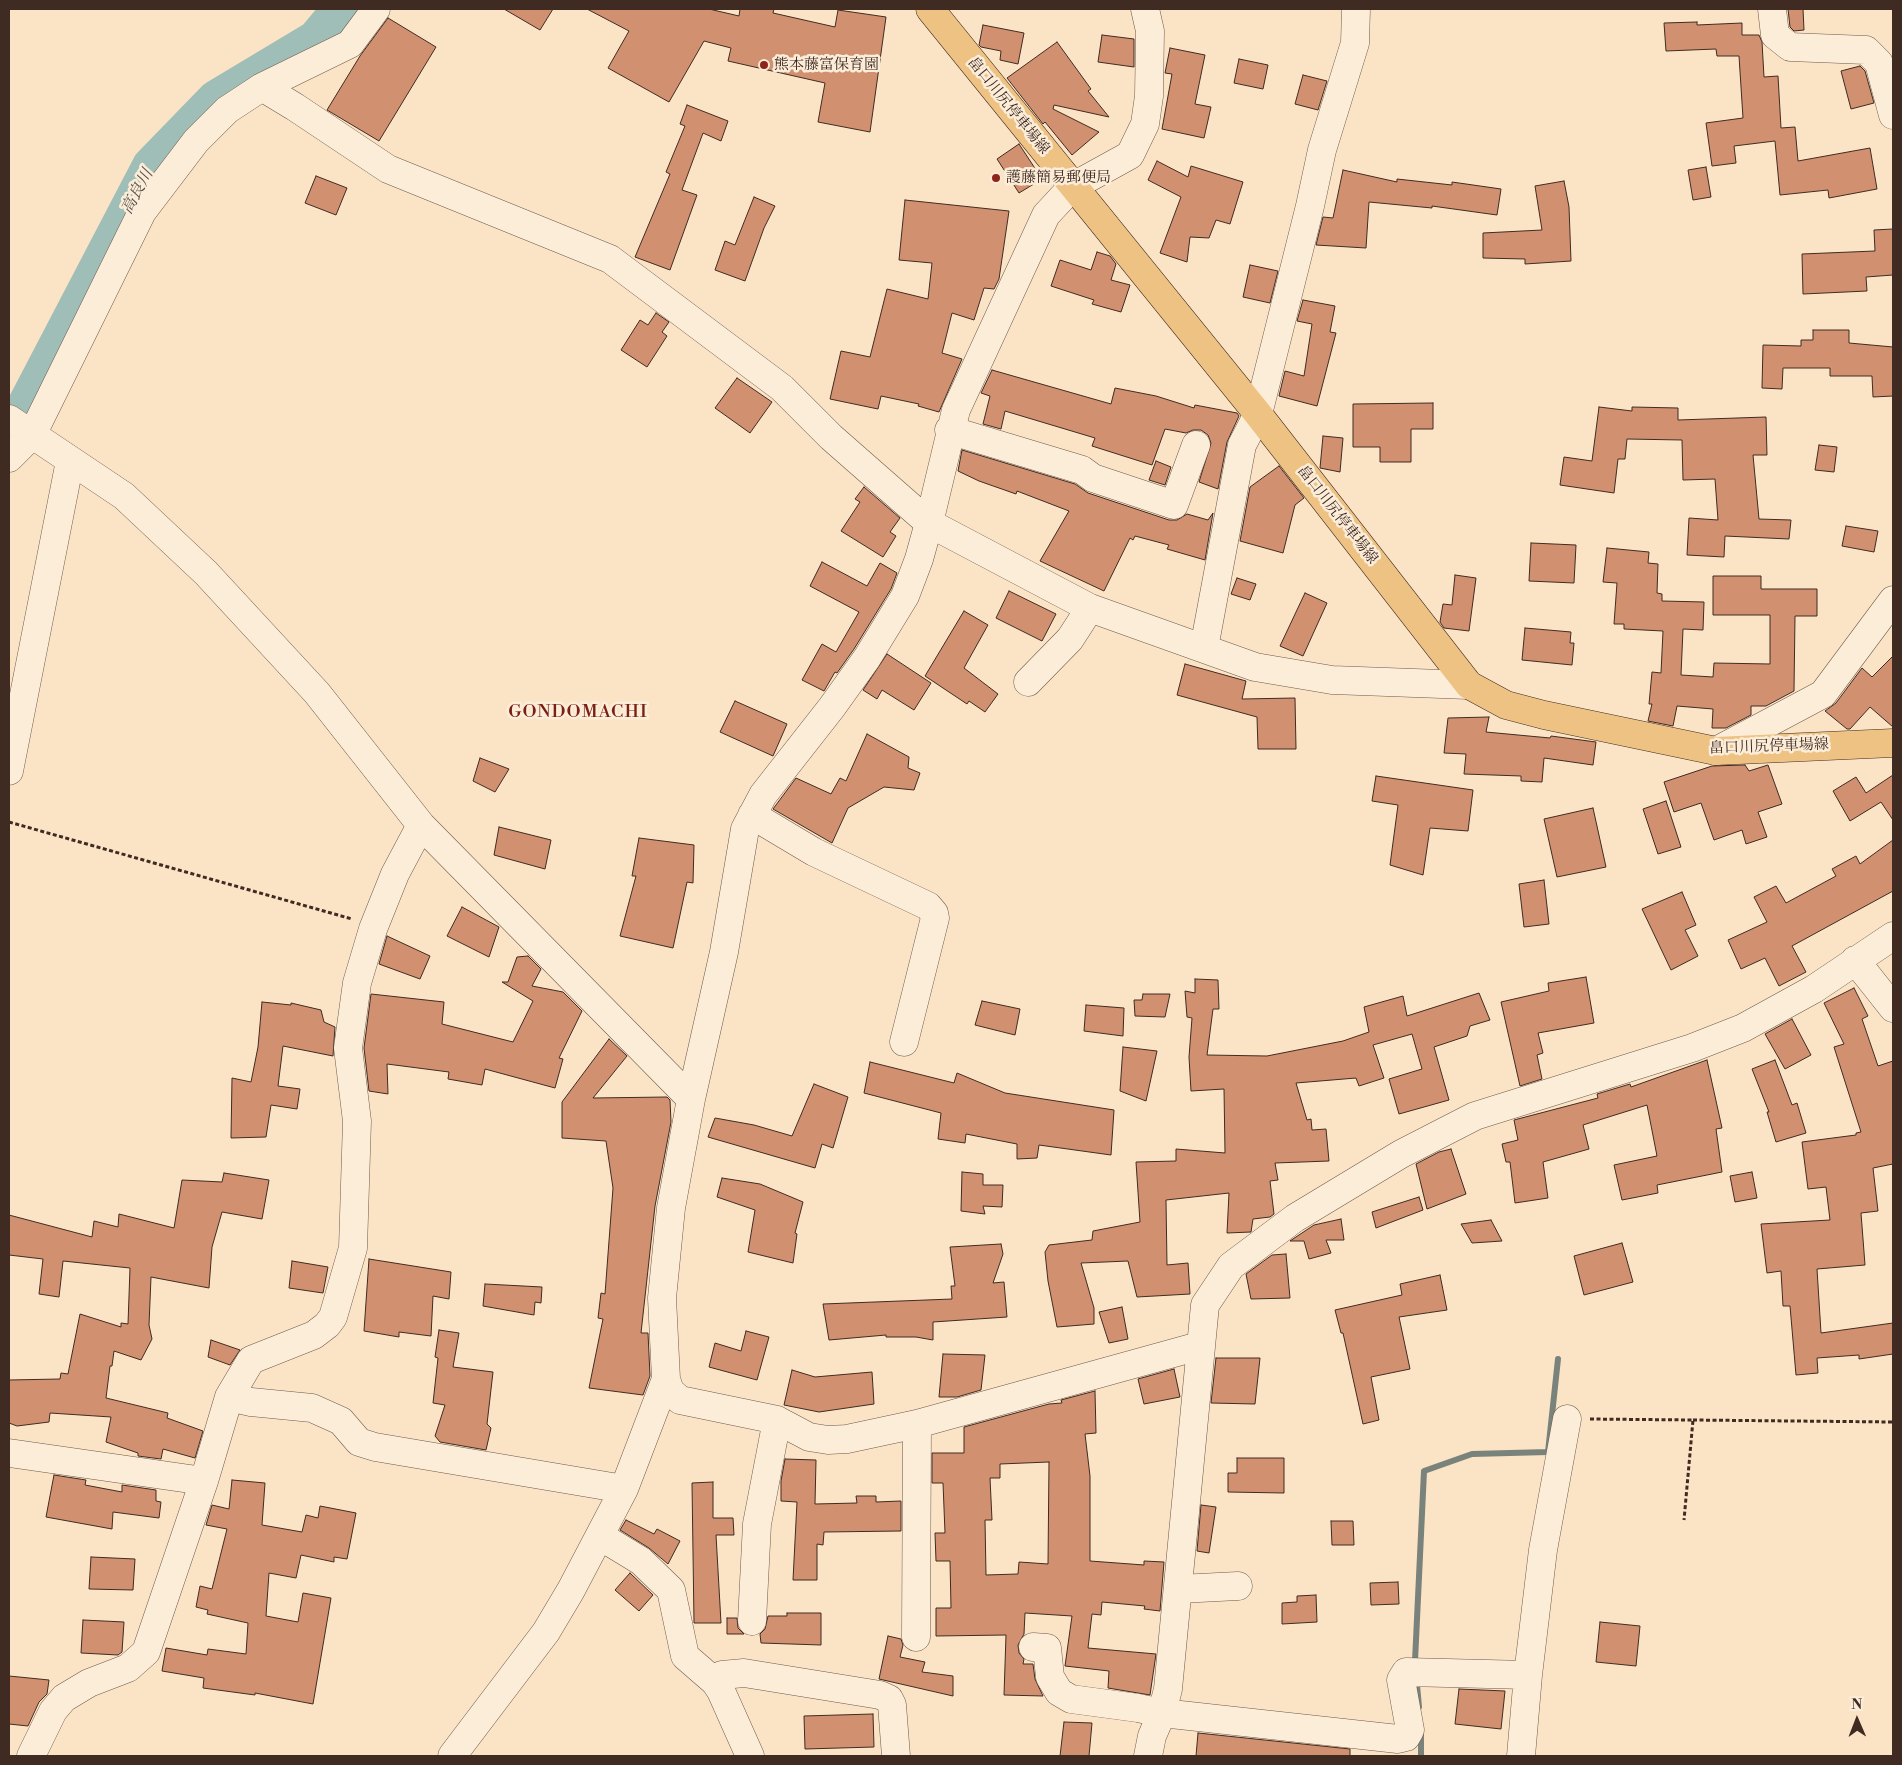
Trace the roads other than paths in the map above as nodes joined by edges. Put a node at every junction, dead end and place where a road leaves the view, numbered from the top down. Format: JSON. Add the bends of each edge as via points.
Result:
{"nodes":[{"id":1,"x":376,"y":9,"type":"edge"},
{"id":2,"x":930,"y":9,"type":"edge"},
{"id":3,"x":1145,"y":9,"type":"edge"},
{"id":4,"x":1356,"y":9,"type":"edge"},
{"id":5,"x":1772,"y":9,"type":"edge"},
{"id":6,"x":262,"y":88,"type":"junction"},
{"id":7,"x":1893,"y":114,"type":"edge"},
{"id":8,"x":1072,"y":187,"type":"junction"},
{"id":9,"x":1258,"y":414,"type":"junction"},
{"id":10,"x":9,"y":419,"type":"edge"},
{"id":11,"x":949,"y":430,"type":"junction"},
{"id":12,"x":32,"y":435,"type":"junction"},
{"id":13,"x":1196,"y":445,"type":"dead end"},
{"id":14,"x":9,"y":458,"type":"edge"},
{"id":15,"x":70,"y":461,"type":"junction"},
{"id":16,"x":929,"y":523,"type":"junction"},
{"id":17,"x":1893,"y":600,"type":"edge"},
{"id":18,"x":1090,"y":608,"type":"junction"},
{"id":19,"x":1204,"y":648,"type":"junction"},
{"id":20,"x":1028,"y":682,"type":"dead end"},
{"id":21,"x":1469,"y":686,"type":"junction"},
{"id":22,"x":1893,"y":743,"type":"edge"},
{"id":23,"x":1716,"y":751,"type":"junction"},
{"id":24,"x":9,"y":771,"type":"edge"},
{"id":25,"x":752,"y":815,"type":"junction"},
{"id":26,"x":421,"y":825,"type":"junction"},
{"id":27,"x":1893,"y":936,"type":"edge"},
{"id":28,"x":1855,"y":960,"type":"junction"},
{"id":29,"x":1893,"y":1008,"type":"edge"},
{"id":30,"x":904,"y":1042,"type":"dead end"},
{"id":31,"x":691,"y":1099,"type":"junction"},
{"id":32,"x":1199,"y":1346,"type":"junction"},
{"id":33,"x":666,"y":1379,"type":"junction"},
{"id":34,"x":229,"y":1397,"type":"junction"},
{"id":35,"x":1567,"y":1419,"type":"road end"},
{"id":36,"x":778,"y":1420,"type":"junction"},
{"id":37,"x":917,"y":1424,"type":"junction"},
{"id":38,"x":9,"y":1452,"type":"edge"},
{"id":39,"x":204,"y":1481,"type":"junction"},
{"id":40,"x":624,"y":1489,"type":"junction"},
{"id":41,"x":600,"y":1536,"type":"junction"},
{"id":42,"x":1238,"y":1586,"type":"dead end"},
{"id":43,"x":1179,"y":1588,"type":"junction"},
{"id":44,"x":752,"y":1621,"type":"dead end"},
{"id":45,"x":916,"y":1637,"type":"dead end"},
{"id":46,"x":1033,"y":1647,"type":"dead end"},
{"id":47,"x":1528,"y":1675,"type":"junction"},
{"id":48,"x":715,"y":1682,"type":"junction"},
{"id":49,"x":1162,"y":1713,"type":"junction"},
{"id":50,"x":31,"y":1756,"type":"edge"},
{"id":51,"x":452,"y":1756,"type":"edge"},
{"id":52,"x":750,"y":1756,"type":"edge"},
{"id":53,"x":896,"y":1756,"type":"edge"},
{"id":54,"x":1148,"y":1756,"type":"edge"},
{"id":55,"x":1521,"y":1756,"type":"edge"}],
"edges":[{"from":1,"to":6,"type":"street","via":[[350,44]]},
{"from":2,"to":8,"type":"main road","name":"畠口川尻停車場線"},
{"from":3,"to":8,"type":"street","via":[[1150,31],[1145,124],[1130,155]]},
{"from":4,"to":9,"type":"street","via":[[1355,44],[1322,150]]},
{"from":5,"to":7,"type":"street","via":[[1775,35],[1790,47],[1866,50],[1879,63]]},
{"from":6,"to":12,"type":"street","via":[[227,110],[196,141],[142,212]]},
{"from":6,"to":16,"type":"street","via":[[296,107],[388,170],[610,259],[782,388]]},
{"from":8,"to":9,"type":"main road","name":"畠口川尻停車場線"},
{"from":8,"to":11,"type":"street","via":[[1046,215]]},
{"from":9,"to":19,"type":"street","via":[[1242,446]]},
{"from":9,"to":21,"type":"main road","name":"畠口川尻停車場線"},
{"from":10,"to":12,"type":"street"},
{"from":11,"to":13,"type":"street","via":[[1082,470],[1094,478],[1174,505]]},
{"from":11,"to":16,"type":"street"},
{"from":12,"to":14,"type":"street"},
{"from":12,"to":15,"type":"street"},
{"from":15,"to":24,"type":"street"},
{"from":15,"to":26,"type":"street","via":[[124,496],[206,573],[317,693]]},
{"from":16,"to":18,"type":"street"},
{"from":16,"to":25,"type":"street","via":[[904,596],[867,658],[763,795]]},
{"from":17,"to":23,"type":"street","via":[[1823,694]]},
{"from":18,"to":19,"type":"street"},
{"from":18,"to":20,"type":"street","via":[[1070,639]]},
{"from":19,"to":21,"type":"street","via":[[1254,667],[1332,680]]},
{"from":21,"to":23,"type":"main road","name":"畠口川尻停車場線","via":[[1506,705]]},
{"from":22,"to":23,"type":"main road","name":"畠口川尻停車場線"},
{"from":25,"to":30,"type":"street","via":[[814,852],[928,906],[934,913]]},
{"from":25,"to":31,"type":"street","via":[[745,829],[724,952]]},
{"from":26,"to":31,"type":"street"},
{"from":26,"to":34,"type":"street","via":[[394,874],[357,983],[348,1048],[357,1121],[353,1248],[333,1317],[314,1335],[252,1360]]},
{"from":27,"to":28,"type":"street"},
{"from":28,"to":29,"type":"street"},
{"from":28,"to":32,"type":"street","via":[[1814,989],[1743,1028],[1692,1048],[1475,1116],[1401,1154],[1295,1218],[1231,1266],[1205,1305]]},
{"from":31,"to":33,"type":"street","via":[[667,1230],[662,1298]]},
{"from":32,"to":37,"type":"street"},
{"from":32,"to":43,"type":"street"},
{"from":33,"to":36,"type":"street","via":[[670,1391],[680,1400]]},
{"from":33,"to":40,"type":"street"},
{"from":34,"to":39,"type":"street"},
{"from":34,"to":40,"type":"street","via":[[312,1408],[341,1421],[359,1442],[375,1447]]},
{"from":35,"to":47,"type":"street","via":[[1543,1550]]},
{"from":36,"to":37,"type":"street","via":[[809,1437],[828,1440],[848,1439]]},
{"from":36,"to":44,"type":"street","via":[[757,1524]]},
{"from":37,"to":45,"type":"street"},
{"from":38,"to":39,"type":"street"},
{"from":39,"to":50,"type":"street","via":[[146,1652],[128,1668],[89,1683],[64,1698],[53,1711]]},
{"from":40,"to":41,"type":"street"},
{"from":41,"to":48,"type":"street","via":[[640,1561],[671,1590],[685,1656]]},
{"from":41,"to":51,"type":"street","via":[[546,1632]]},
{"from":42,"to":43,"type":"street"},
{"from":43,"to":49,"type":"street","via":[[1168,1690]]},
{"from":46,"to":49,"type":"street","via":[[1046,1648],[1050,1677],[1055,1688],[1065,1696]]},
{"from":47,"to":49,"type":"street","via":[[1406,1672],[1401,1680],[1410,1730],[1406,1737],[1398,1739]]},
{"from":47,"to":55,"type":"street"},
{"from":48,"to":52,"type":"street"},
{"from":48,"to":53,"type":"street","via":[[722,1676],[744,1673],[889,1698]]},
{"from":49,"to":54,"type":"street"}]}
